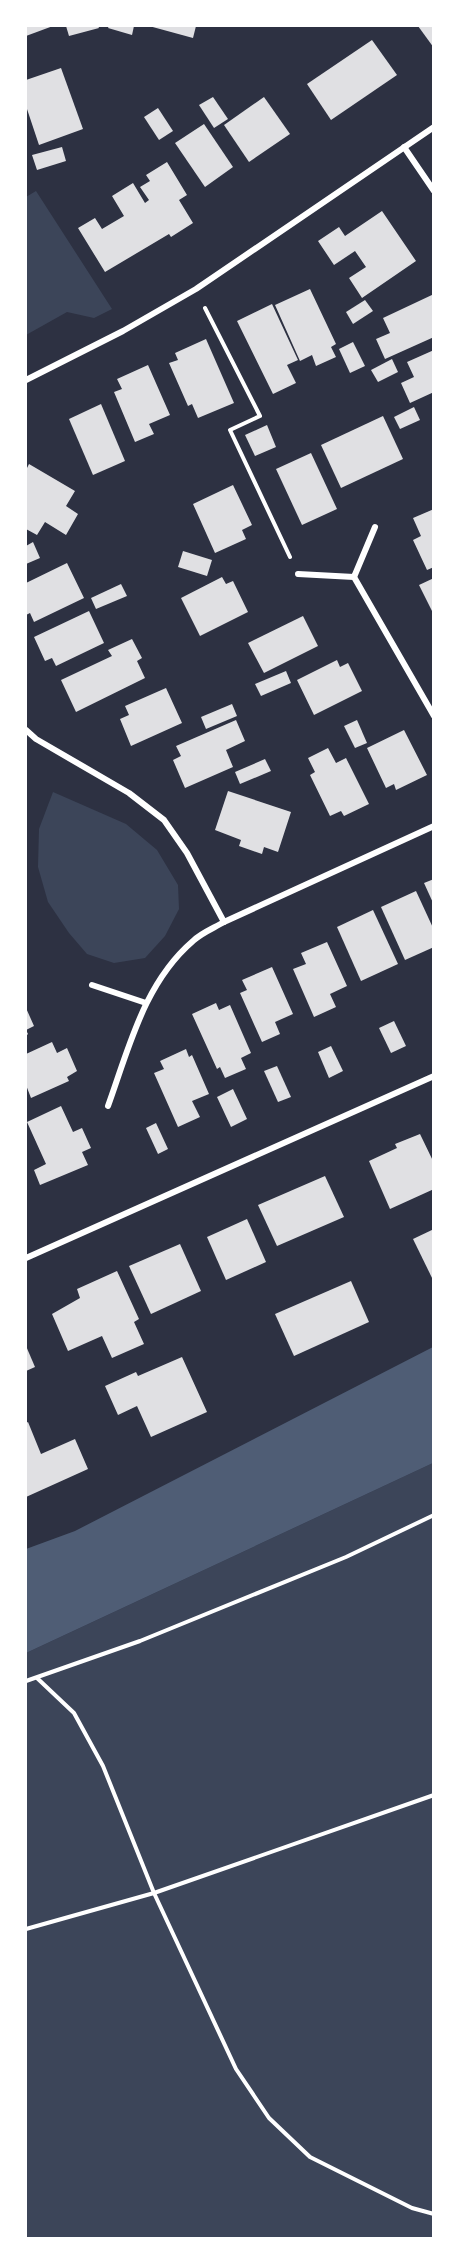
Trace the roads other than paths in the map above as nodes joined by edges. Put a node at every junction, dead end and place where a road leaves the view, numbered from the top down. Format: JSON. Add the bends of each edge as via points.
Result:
{"nodes":[{"id":1,"x":434,"y":127,"type":"edge"},
{"id":2,"x":404,"y":147,"type":"junction"},
{"id":3,"x":434,"y":191,"type":"edge"},
{"id":4,"x":26,"y":380,"type":"edge"},
{"id":5,"x":375,"y":527,"type":"dead end"},
{"id":6,"x":298,"y":574,"type":"road end"},
{"id":7,"x":354,"y":577,"type":"junction"},
{"id":8,"x":434,"y":716,"type":"edge"},
{"id":9,"x":26,"y":730,"type":"edge"},
{"id":10,"x":434,"y":826,"type":"edge"},
{"id":11,"x":224,"y":922,"type":"junction"},
{"id":12,"x":92,"y":986,"type":"dead end"},
{"id":13,"x":146,"y":1002,"type":"junction"},
{"id":14,"x":434,"y":1076,"type":"edge"},
{"id":15,"x":108,"y":1106,"type":"dead end"},
{"id":16,"x":26,"y":1258,"type":"edge"}],
"edges":[{"from":1,"to":2,"type":"street"},
{"from":2,"to":3,"type":"street"},
{"from":2,"to":4,"type":"street","via":[[196,289],[123,332]]},
{"from":5,"to":7,"type":"street"},
{"from":6,"to":7,"type":"street"},
{"from":7,"to":8,"type":"street"},
{"from":9,"to":11,"type":"street","via":[[129,793],[164,820],[187,853]]},
{"from":10,"to":11,"type":"street"},
{"from":11,"to":13,"type":"street","via":[[193,940],[158,979]]},
{"from":12,"to":13,"type":"street"},
{"from":13,"to":15,"type":"street"},
{"from":14,"to":16,"type":"street"}]}
